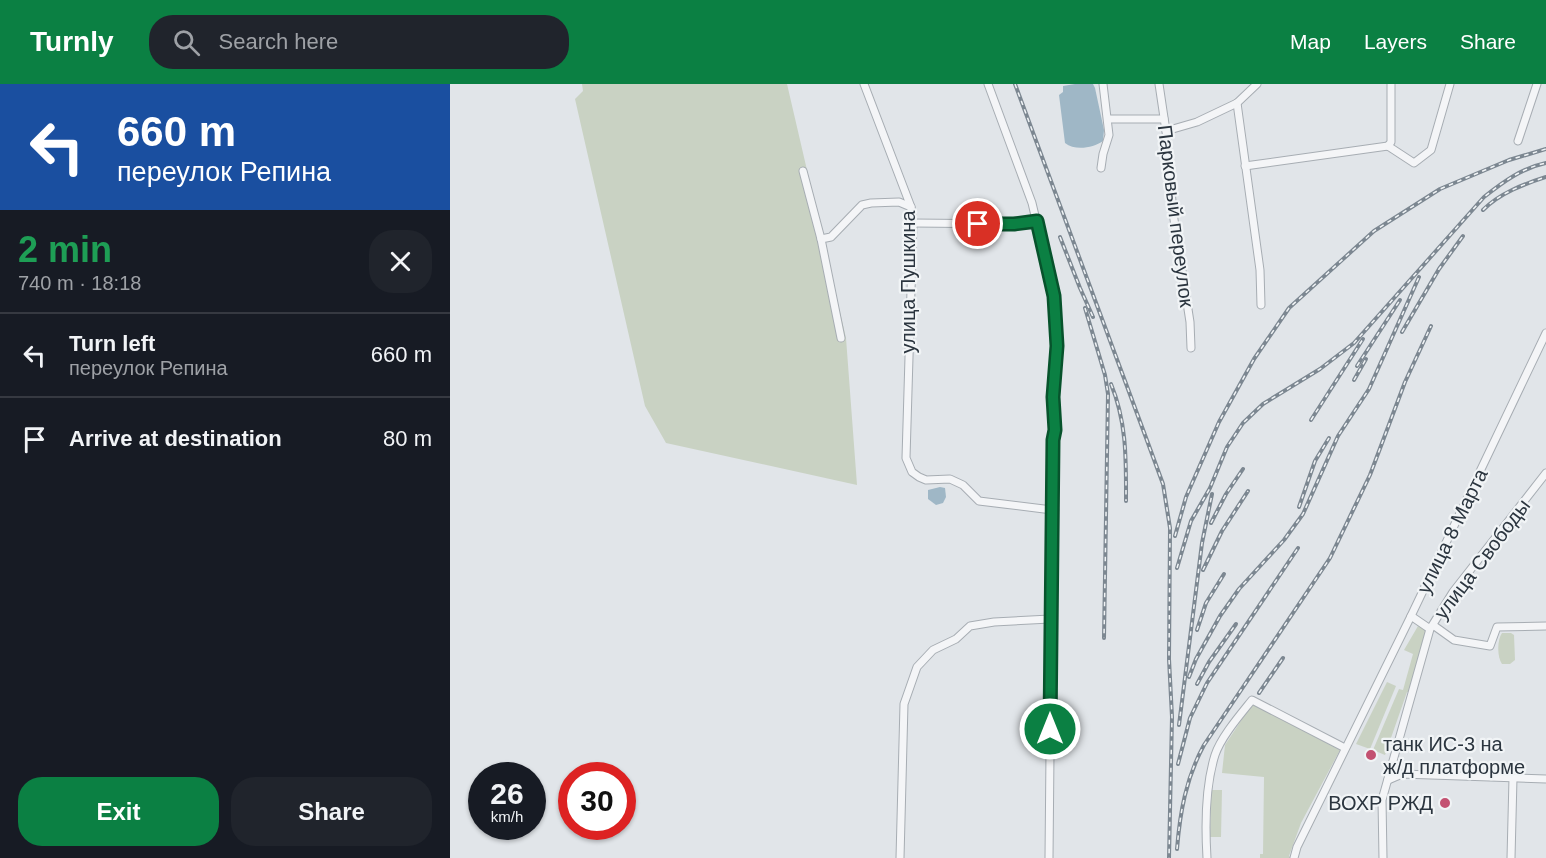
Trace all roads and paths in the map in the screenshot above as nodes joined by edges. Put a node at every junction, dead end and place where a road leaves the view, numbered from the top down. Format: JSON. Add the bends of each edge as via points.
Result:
{"nodes":[{"id":1,"x":864,"y":84,"type":"edge"},
{"id":2,"x":988,"y":84,"type":"edge"},
{"id":3,"x":1103,"y":84,"type":"edge"},
{"id":4,"x":1159,"y":84,"type":"edge"},
{"id":5,"x":1257,"y":84,"type":"edge"},
{"id":6,"x":1391,"y":84,"type":"edge"},
{"id":7,"x":1450,"y":84,"type":"edge"},
{"id":8,"x":1537,"y":84,"type":"edge"},
{"id":9,"x":1237,"y":103,"type":"junction"},
{"id":10,"x":1108,"y":119,"type":"junction"},
{"id":11,"x":1164,"y":119,"type":"junction"},
{"id":12,"x":1166,"y":130,"type":"junction"},
{"id":13,"x":1518,"y":141,"type":"dead end"},
{"id":14,"x":1388,"y":147,"type":"junction"},
{"id":15,"x":1245,"y":166,"type":"junction"},
{"id":16,"x":1101,"y":168,"type":"dead end"},
{"id":17,"x":803,"y":171,"type":"dead end"},
{"id":18,"x":911,"y":207,"type":"junction"},
{"id":19,"x":1037,"y":221,"type":"junction"},
{"id":20,"x":913,"y":224,"type":"junction"},
{"id":21,"x":821,"y":239,"type":"junction"},
{"id":22,"x":1261,"y":305,"type":"dead end"},
{"id":23,"x":1546,"y":333,"type":"edge"},
{"id":24,"x":841,"y":338,"type":"dead end"},
{"id":25,"x":1191,"y":348,"type":"dead end"},
{"id":26,"x":1546,"y":473,"type":"edge"},
{"id":27,"x":1052,"y":510,"type":"junction"},
{"id":28,"x":1411,"y":616,"type":"junction"},
{"id":29,"x":1050,"y":619,"type":"junction"},
{"id":30,"x":1546,"y":626,"type":"edge"},
{"id":31,"x":1431,"y":627,"type":"junction"},
{"id":32,"x":1345,"y":748,"type":"junction"},
{"id":33,"x":1513,"y":778,"type":"junction"},
{"id":34,"x":1546,"y":779,"type":"edge"},
{"id":35,"x":1388,"y":780,"type":"junction"},
{"id":36,"x":900,"y":858,"type":"edge"},
{"id":37,"x":1049,"y":858,"type":"edge"},
{"id":38,"x":1208,"y":858,"type":"edge"},
{"id":39,"x":1294,"y":858,"type":"edge"},
{"id":40,"x":1383,"y":858,"type":"edge"},
{"id":41,"x":1511,"y":858,"type":"edge"}],
"edges":[{"from":1,"to":18,"type":"street","name":"улица Пушкина"},
{"from":2,"to":19,"type":"street"},
{"from":3,"to":10,"type":"street"},
{"from":4,"to":11,"type":"street","name":"Парковый переулок"},
{"from":5,"to":9,"type":"street"},
{"from":6,"to":14,"type":"street"},
{"from":7,"to":14,"type":"street","via":[[1431,150],[1414,163]]},
{"from":8,"to":13,"type":"street"},
{"from":9,"to":12,"type":"street","via":[[1197,122]]},
{"from":9,"to":15,"type":"street"},
{"from":10,"to":11,"type":"street"},
{"from":10,"to":16,"type":"street","via":[[1109,135]]},
{"from":11,"to":12,"type":"street","name":"Парковый переулок"},
{"from":12,"to":25,"type":"street","name":"Парковый переулок"},
{"from":14,"to":15,"type":"street"},
{"from":15,"to":22,"type":"street","via":[[1260,270]]},
{"from":17,"to":21,"type":"street"},
{"from":18,"to":20,"type":"street","name":"улица Пушкина"},
{"from":18,"to":21,"type":"street","via":[[899,202],[862,205],[831,237]]},
{"from":19,"to":20,"type":"street"},
{"from":19,"to":27,"type":"street","via":[[1055,306]]},
{"from":20,"to":27,"type":"street","name":"улица Пушкина","via":[[906,458],[912,472],[926,480],[950,479],[963,485],[979,501]]},
{"from":21,"to":24,"type":"street"},
{"from":23,"to":28,"type":"street","name":"улица 8 Марта"},
{"from":26,"to":31,"type":"street","name":"улица Свободы","via":[[1453,592]]},
{"from":27,"to":29,"type":"street"},
{"from":28,"to":31,"type":"street"},
{"from":28,"to":32,"type":"street","name":"улица 8 Марта"},
{"from":29,"to":36,"type":"street","via":[[970,626],[956,639],[933,650],[917,667],[904,704]]},
{"from":29,"to":37,"type":"street"},
{"from":30,"to":31,"type":"street","via":[[1497,627],[1490,646],[1454,639]]},
{"from":31,"to":35,"type":"street","name":"улица Свободы"},
{"from":32,"to":38,"type":"street","via":[[1252,700],[1216,753],[1209,789]]},
{"from":32,"to":39,"type":"street","name":"улица 8 Марта"},
{"from":33,"to":34,"type":"street"},
{"from":33,"to":35,"type":"street","via":[[1402,774]]},
{"from":33,"to":41,"type":"street"},
{"from":35,"to":40,"type":"street","name":"улица Свободы","via":[[1382,800]]}]}
